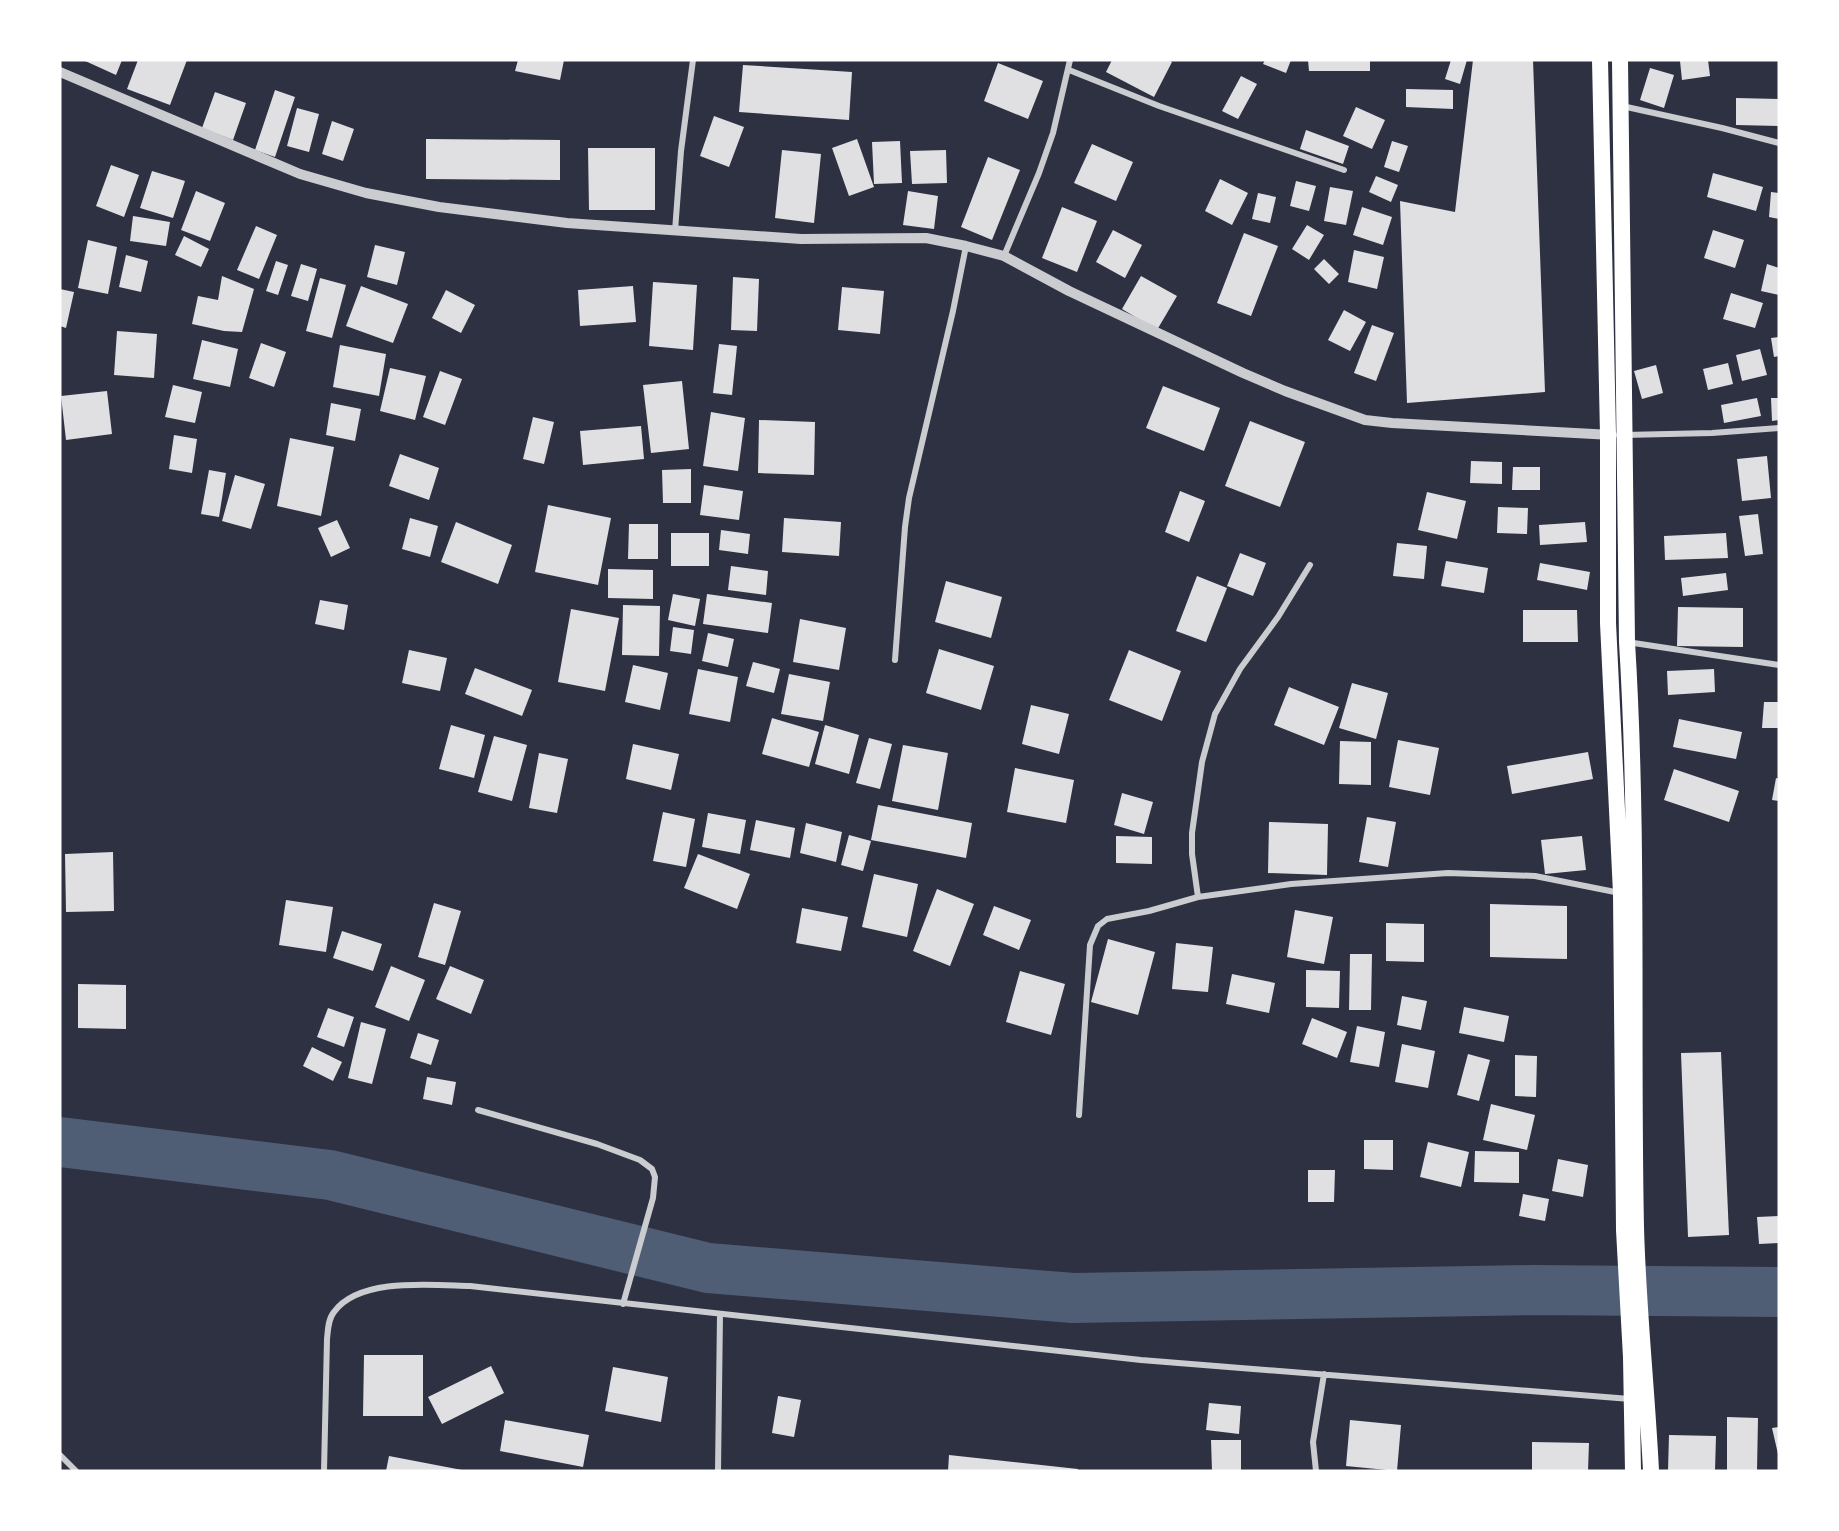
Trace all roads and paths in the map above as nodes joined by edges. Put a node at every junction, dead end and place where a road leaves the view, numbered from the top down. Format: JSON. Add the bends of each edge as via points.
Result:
{"nodes":[{"id":1,"x":693,"y":60,"type":"edge"},
{"id":2,"x":1070,"y":60,"type":"edge"},
{"id":3,"x":1600,"y":60,"type":"edge"},
{"id":4,"x":1620,"y":60,"type":"edge"},
{"id":5,"x":1069,"y":70,"type":"junction"},
{"id":6,"x":60,"y":72,"type":"edge"},
{"id":7,"x":1621,"y":106,"type":"junction"},
{"id":8,"x":1779,"y":143,"type":"edge"},
{"id":9,"x":1344,"y":170,"type":"dead end"},
{"id":10,"x":675,"y":231,"type":"junction"},
{"id":11,"x":966,"y":246,"type":"junction"},
{"id":12,"x":1004,"y":256,"type":"junction"},
{"id":13,"x":1779,"y":428,"type":"edge"},
{"id":14,"x":1616,"y":435,"type":"junction"},
{"id":15,"x":1310,"y":565,"type":"dead end"},
{"id":16,"x":1627,"y":642,"type":"junction"},
{"id":17,"x":895,"y":660,"type":"dead end"},
{"id":18,"x":1779,"y":664,"type":"edge"},
{"id":19,"x":1621,"y":893,"type":"junction"},
{"id":20,"x":1198,"y":897,"type":"junction"},
{"id":21,"x":478,"y":1110,"type":"dead end"},
{"id":22,"x":1079,"y":1115,"type":"dead end"},
{"id":23,"x":1630,"y":1229,"type":"junction"},
{"id":24,"x":623,"y":1304,"type":"junction"},
{"id":25,"x":720,"y":1314,"type":"junction"},
{"id":26,"x":1636,"y":1338,"type":"junction"},
{"id":27,"x":1324,"y":1374,"type":"junction"},
{"id":28,"x":1632,"y":1399,"type":"junction"},
{"id":29,"x":60,"y":1455,"type":"edge"},
{"id":30,"x":76,"y":1471,"type":"edge"},
{"id":31,"x":324,"y":1471,"type":"edge"},
{"id":32,"x":718,"y":1471,"type":"edge"},
{"id":33,"x":1316,"y":1471,"type":"edge"},
{"id":34,"x":1633,"y":1471,"type":"edge"},
{"id":35,"x":1651,"y":1471,"type":"edge"}],
"edges":[{"from":1,"to":10,"type":"street"},
{"from":2,"to":5,"type":"street"},
{"from":3,"to":14,"type":"highway"},
{"from":4,"to":7,"type":"highway"},
{"from":5,"to":9,"type":"street","via":[[1159,106]]},
{"from":5,"to":12,"type":"street","via":[[1040,172]]},
{"from":6,"to":10,"type":"street","via":[[300,174],[366,193],[439,207],[567,223]]},
{"from":7,"to":8,"type":"street"},
{"from":7,"to":14,"type":"highway"},
{"from":10,"to":11,"type":"street","via":[[801,239],[926,238]]},
{"from":11,"to":12,"type":"street"},
{"from":11,"to":17,"type":"street","via":[[909,498]]},
{"from":12,"to":14,"type":"street","via":[[1243,373],[1365,420]]},
{"from":13,"to":14,"type":"street"},
{"from":14,"to":16,"type":"highway"},
{"from":14,"to":19,"type":"highway","via":[[1608,623]]},
{"from":15,"to":20,"type":"street","via":[[1240,669],[1215,714],[1202,762],[1193,823],[1192,854]]},
{"from":16,"to":18,"type":"street"},
{"from":16,"to":23,"type":"highway","via":[[1634,843]]},
{"from":19,"to":20,"type":"street","via":[[1535,876],[1448,873],[1291,884]]},
{"from":19,"to":23,"type":"highway"},
{"from":20,"to":22,"type":"street","via":[[1107,920],[1098,926],[1090,945]]},
{"from":21,"to":24,"type":"street","via":[[597,1144],[640,1160],[652,1169],[656,1184]]},
{"from":23,"to":26,"type":"highway"},
{"from":24,"to":25,"type":"street"},
{"from":24,"to":31,"type":"street","via":[[470,1286],[400,1285],[377,1288],[342,1302],[330,1320],[327,1339]]},
{"from":25,"to":27,"type":"street","via":[[1141,1360]]},
{"from":25,"to":32,"type":"street"},
{"from":26,"to":28,"type":"highway"},
{"from":26,"to":35,"type":"highway"},
{"from":27,"to":28,"type":"street"},
{"from":27,"to":33,"type":"street","via":[[1313,1442]]},
{"from":28,"to":34,"type":"highway"},
{"from":29,"to":30,"type":"street"}]}
